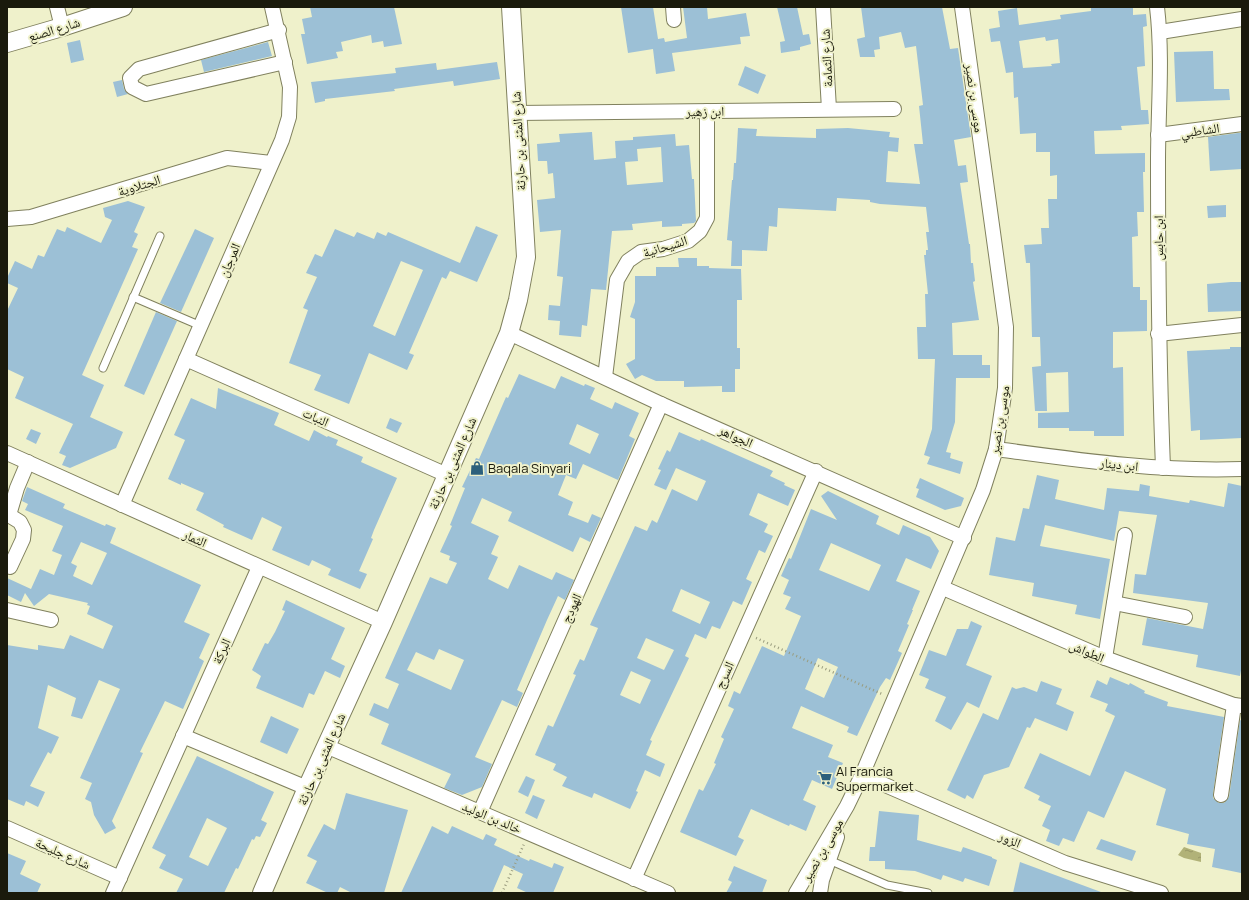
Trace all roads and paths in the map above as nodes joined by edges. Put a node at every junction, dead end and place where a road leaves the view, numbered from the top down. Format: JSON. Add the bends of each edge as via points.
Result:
{"nodes":[{"id":1,"x":57,"y":7,"type":"edge"},
{"id":2,"x":123,"y":7,"type":"edge"},
{"id":3,"x":272,"y":7,"type":"edge"},
{"id":4,"x":511,"y":7,"type":"edge"},
{"id":5,"x":823,"y":7,"type":"edge"},
{"id":6,"x":962,"y":7,"type":"edge"},
{"id":7,"x":1158,"y":7,"type":"edge"},
{"id":8,"x":1242,"y":19,"type":"edge"},
{"id":9,"x":62,"y":27,"type":"junction"},
{"id":10,"x":279,"y":30,"type":"junction"},
{"id":11,"x":1160,"y":32,"type":"junction"},
{"id":12,"x":7,"y":43,"type":"edge"},
{"id":13,"x":285,"y":62,"type":"junction"},
{"id":14,"x":829,"y":109,"type":"junction"},
{"id":15,"x":894,"y":109,"type":"dead end"},
{"id":16,"x":707,"y":111,"type":"junction"},
{"id":17,"x":516,"y":113,"type":"junction"},
{"id":18,"x":1242,"y":124,"type":"edge"},
{"id":19,"x":1158,"y":135,"type":"junction"},
{"id":20,"x":271,"y":163,"type":"junction"},
{"id":21,"x":7,"y":219,"type":"edge"},
{"id":22,"x":160,"y":236,"type":"dead end"},
{"id":23,"x":133,"y":298,"type":"junction"},
{"id":24,"x":1242,"y":325,"type":"edge"},
{"id":25,"x":200,"y":326,"type":"junction"},
{"id":26,"x":509,"y":333,"type":"junction"},
{"id":27,"x":1158,"y":334,"type":"junction"},
{"id":28,"x":186,"y":359,"type":"junction"},
{"id":29,"x":103,"y":368,"type":"dead end"},
{"id":30,"x":605,"y":377,"type":"junction"},
{"id":31,"x":662,"y":404,"type":"junction"},
{"id":32,"x":996,"y":449,"type":"junction"},
{"id":33,"x":7,"y":453,"type":"edge"},
{"id":34,"x":28,"y":462,"type":"junction"},
{"id":35,"x":1163,"y":468,"type":"junction"},
{"id":36,"x":1242,"y":469,"type":"edge"},
{"id":37,"x":816,"y":471,"type":"junction"},
{"id":38,"x":447,"y":475,"type":"junction"},
{"id":39,"x":122,"y":505,"type":"junction"},
{"id":40,"x":8,"y":515,"type":"edge"},
{"id":41,"x":1125,"y":535,"type":"dead end"},
{"id":42,"x":964,"y":538,"type":"junction"},
{"id":43,"x":10,"y":566,"type":"dead end"},
{"id":44,"x":259,"y":567,"type":"junction"},
{"id":45,"x":942,"y":588,"type":"junction"},
{"id":46,"x":1114,"y":603,"type":"junction"},
{"id":47,"x":7,"y":610,"type":"edge"},
{"id":48,"x":1185,"y":617,"type":"dead end"},
{"id":49,"x":50,"y":620,"type":"dead end"},
{"id":50,"x":383,"y":622,"type":"junction"},
{"id":51,"x":743,"y":632,"type":"junction"},
{"id":52,"x":1105,"y":658,"type":"junction"},
{"id":53,"x":894,"y":699,"type":"junction"},
{"id":54,"x":1238,"y":706,"type":"edge"},
{"id":55,"x":183,"y":736,"type":"junction"},
{"id":56,"x":326,"y":746,"type":"junction"},
{"id":57,"x":862,"y":775,"type":"junction"},
{"id":58,"x":307,"y":788,"type":"junction"},
{"id":59,"x":1222,"y":795,"type":"dead end"},
{"id":60,"x":847,"y":806,"type":"junction"},
{"id":61,"x":480,"y":812,"type":"junction"},
{"id":62,"x":7,"y":828,"type":"edge"},
{"id":63,"x":529,"y":833,"type":"junction"},
{"id":64,"x":829,"y":860,"type":"junction"},
{"id":65,"x":120,"y":878,"type":"junction"},
{"id":66,"x":634,"y":879,"type":"junction"},
{"id":67,"x":663,"y":892,"type":"edge"},
{"id":68,"x":113,"y":893,"type":"edge"},
{"id":69,"x":262,"y":893,"type":"edge"},
{"id":70,"x":502,"y":893,"type":"edge"},
{"id":71,"x":796,"y":893,"type":"edge"},
{"id":72,"x":820,"y":893,"type":"edge"},
{"id":73,"x":928,"y":893,"type":"edge"},
{"id":74,"x":1161,"y":893,"type":"edge"}],
"edges":[{"from":1,"to":9,"type":"street"},
{"from":2,"to":9,"type":"street","name":"شارع الصنع"},
{"from":3,"to":10,"type":"street","name":"المرجان"},
{"from":4,"to":17,"type":"street","name":"شارع المثنى بن حارثة"},
{"from":5,"to":14,"type":"street","name":"شارع الثمامة"},
{"from":6,"to":32,"type":"street","name":"موسى بن نصير","via":[[1006,327],[1005,388]]},
{"from":7,"to":11,"type":"street","name":"ابن حابس"},
{"from":8,"to":11,"type":"street"},
{"from":9,"to":12,"type":"street","name":"شارع الصنع"},
{"from":10,"to":13,"type":"street","name":"المرجان"},
{"from":10,"to":13,"type":"street","via":[[139,69],[130,78],[132,87],[146,94]]},
{"from":11,"to":19,"type":"street","name":"ابن حابس"},
{"from":13,"to":20,"type":"street","name":"المرجان","via":[[290,87],[289,117]]},
{"from":14,"to":15,"type":"street","name":"ابن زهير"},
{"from":14,"to":16,"type":"street","name":"ابن زهير"},
{"from":16,"to":17,"type":"street","name":"ابن زهير"},
{"from":16,"to":30,"type":"street","name":"الشيحانية","via":[[707,218],[700,231],[688,241],[663,249],[641,252],[628,261],[617,280]]},
{"from":17,"to":26,"type":"street","name":"شارع المثنى بن حارثة","via":[[526,257]]},
{"from":18,"to":19,"type":"street","name":"الشاطبي"},
{"from":19,"to":27,"type":"street","name":"ابن حابس"},
{"from":20,"to":21,"type":"street","name":"الجتلاوية","via":[[227,158],[31,217]]},
{"from":20,"to":25,"type":"street","name":"المرجان"},
{"from":22,"to":23,"type":"lane"},
{"from":23,"to":25,"type":"lane"},
{"from":23,"to":29,"type":"lane"},
{"from":24,"to":27,"type":"street"},
{"from":25,"to":28,"type":"street","name":"المرجان"},
{"from":26,"to":30,"type":"street","name":"الجواهر"},
{"from":26,"to":38,"type":"street","name":"شارع المثنى بن حارثة"},
{"from":27,"to":35,"type":"street","name":"ابن حابس"},
{"from":28,"to":38,"type":"street","name":"النبات"},
{"from":28,"to":39,"type":"street","name":"المرجان"},
{"from":30,"to":31,"type":"street","name":"الجواهر"},
{"from":31,"to":37,"type":"street","name":"الجواهر"},
{"from":31,"to":61,"type":"street","name":"الهودج"},
{"from":32,"to":35,"type":"street","name":"ابن دينار"},
{"from":32,"to":42,"type":"street","name":"موسى بن نصير"},
{"from":33,"to":34,"type":"street","name":"الثمار"},
{"from":34,"to":39,"type":"street","name":"الثمار"},
{"from":34,"to":40,"type":"street"},
{"from":35,"to":36,"type":"street","name":"ابن دينار"},
{"from":37,"to":42,"type":"street","name":"الجواهر"},
{"from":37,"to":51,"type":"street","name":"السرج"},
{"from":38,"to":50,"type":"street","name":"شارع المثنى بن حارثة"},
{"from":39,"to":44,"type":"street","name":"الثمار"},
{"from":40,"to":43,"type":"street","via":[[20,522],[24,530],[23,539]]},
{"from":41,"to":46,"type":"street"},
{"from":42,"to":45,"type":"street","name":"موسى بن نصير"},
{"from":44,"to":50,"type":"street","name":"الثمار"},
{"from":44,"to":55,"type":"street","name":"البركة"},
{"from":45,"to":52,"type":"street","name":"الطواش"},
{"from":45,"to":53,"type":"street","name":"موسى بن نصير"},
{"from":46,"to":48,"type":"street"},
{"from":46,"to":52,"type":"street"},
{"from":47,"to":49,"type":"street"},
{"from":50,"to":56,"type":"street","name":"شارع المثنى بن حارثة"},
{"from":51,"to":53,"type":"path"},
{"from":51,"to":66,"type":"street","name":"السرج"},
{"from":52,"to":54,"type":"street","name":"الطواش"},
{"from":53,"to":57,"type":"street","name":"موسى بن نصير"},
{"from":54,"to":59,"type":"street","name":"الطواش"},
{"from":55,"to":58,"type":"street"},
{"from":55,"to":65,"type":"street","name":"البركة"},
{"from":56,"to":58,"type":"street","name":"شارع المثنى بن حارثة"},
{"from":56,"to":61,"type":"street","name":"خالد بن الوليد"},
{"from":57,"to":60,"type":"street","name":"موسى بن نصير"},
{"from":57,"to":74,"type":"street","name":"الزور","via":[[1064,863]]},
{"from":58,"to":69,"type":"street","name":"شارع المثنى بن حارثة"},
{"from":60,"to":64,"type":"street","name":"موسى بن نصير"},
{"from":60,"to":71,"type":"street","name":"موسى بن نصير"},
{"from":61,"to":63,"type":"street","name":"خالد بن الوليد"},
{"from":62,"to":65,"type":"street","name":"شارع جليحة"},
{"from":63,"to":66,"type":"street","name":"خالد بن الوليد"},
{"from":63,"to":70,"type":"path"},
{"from":64,"to":72,"type":"street","name":"موسى بن نصير"},
{"from":64,"to":73,"type":"lane","via":[[887,885]]},
{"from":65,"to":68,"type":"street","name":"البركة"},
{"from":66,"to":67,"type":"street","name":"خالد بن الوليد"}]}
